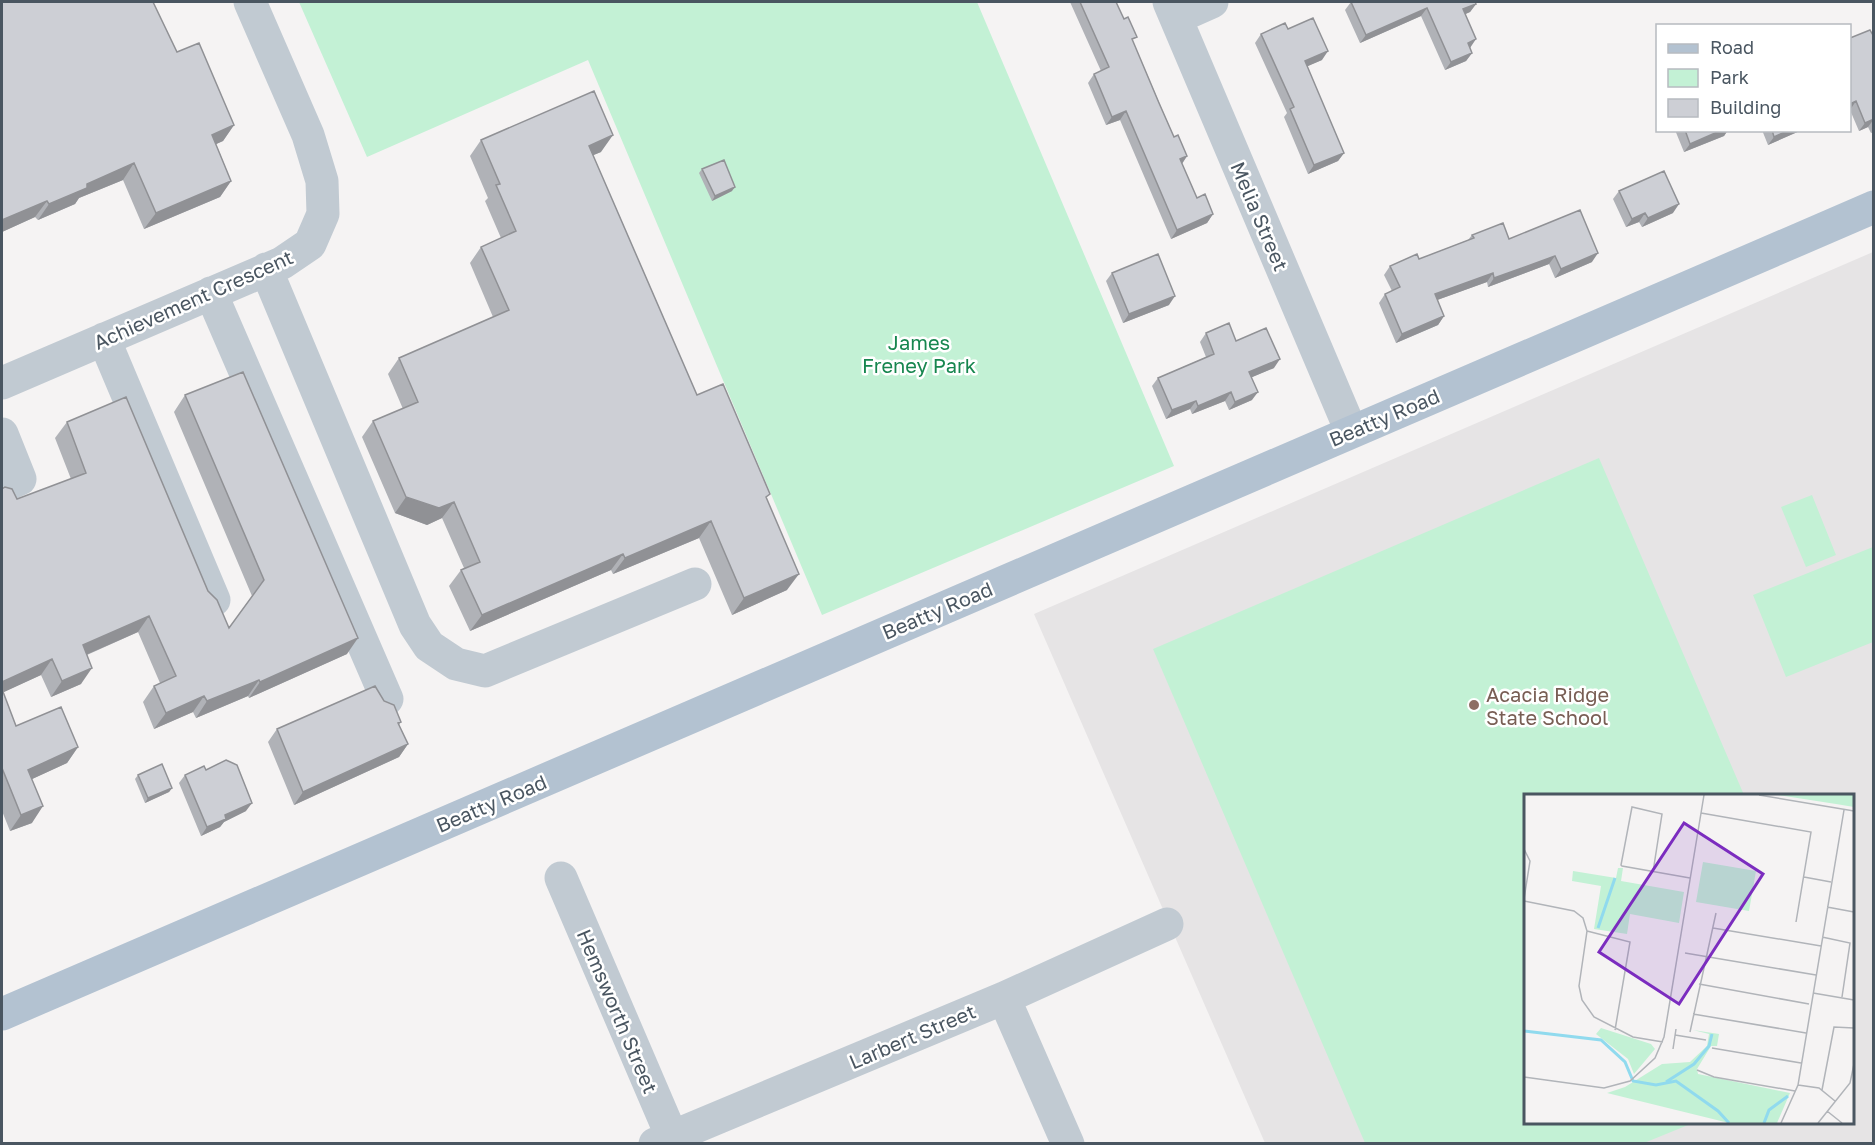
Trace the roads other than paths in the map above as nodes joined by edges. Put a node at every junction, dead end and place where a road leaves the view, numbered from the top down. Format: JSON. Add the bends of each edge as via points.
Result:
{"nodes":[{"id":1,"x":250,"y":2,"type":"edge"},
{"id":2,"x":1212,"y":2,"type":"edge"},
{"id":3,"x":1172,"y":10,"type":"edge"},
{"id":4,"x":1874,"y":207,"type":"edge"},
{"id":5,"x":266,"y":269,"type":"junction"},
{"id":6,"x":211,"y":293,"type":"junction"},
{"id":7,"x":104,"y":339,"type":"junction"},
{"id":8,"x":2,"y":383,"type":"edge"},
{"id":9,"x":1351,"y":431,"type":"junction"},
{"id":10,"x":2,"y":434,"type":"edge"},
{"id":11,"x":2,"y":487,"type":"edge"},
{"id":12,"x":695,"y":584,"type":"dead end"},
{"id":13,"x":214,"y":600,"type":"edge"},
{"id":14,"x":387,"y":699,"type":"edge"},
{"id":15,"x":561,"y":878,"type":"dead end"},
{"id":16,"x":1167,"y":924,"type":"dead end"},
{"id":17,"x":1004,"y":998,"type":"junction"},
{"id":18,"x":2,"y":1014,"type":"edge"},
{"id":19,"x":667,"y":1141,"type":"edge"},
{"id":20,"x":1068,"y":1143,"type":"edge"}],
"edges":[{"from":1,"to":5,"type":"street","name":"Achievement Crescent","via":[[308,135],[322,181],[323,214],[310,244]]},
{"from":2,"to":3,"type":"street"},
{"from":3,"to":9,"type":"street","name":"Melia Street"},
{"from":4,"to":9,"type":"main road","name":"Beatty Road"},
{"from":5,"to":6,"type":"street","name":"Achievement Crescent"},
{"from":5,"to":12,"type":"street","via":[[415,625],[429,646],[456,664],[486,671]]},
{"from":6,"to":7,"type":"street","name":"Achievement Crescent"},
{"from":6,"to":14,"type":"street"},
{"from":7,"to":8,"type":"street","name":"Achievement Crescent"},
{"from":7,"to":13,"type":"street"},
{"from":9,"to":18,"type":"main road","name":"Beatty Road"},
{"from":10,"to":11,"type":"street","via":[[20,479]]},
{"from":15,"to":19,"type":"street","name":"Hemsworth Street"},
{"from":16,"to":17,"type":"street","name":"Larbert Street"},
{"from":17,"to":19,"type":"street","name":"Larbert Street"},
{"from":17,"to":20,"type":"street"}]}
